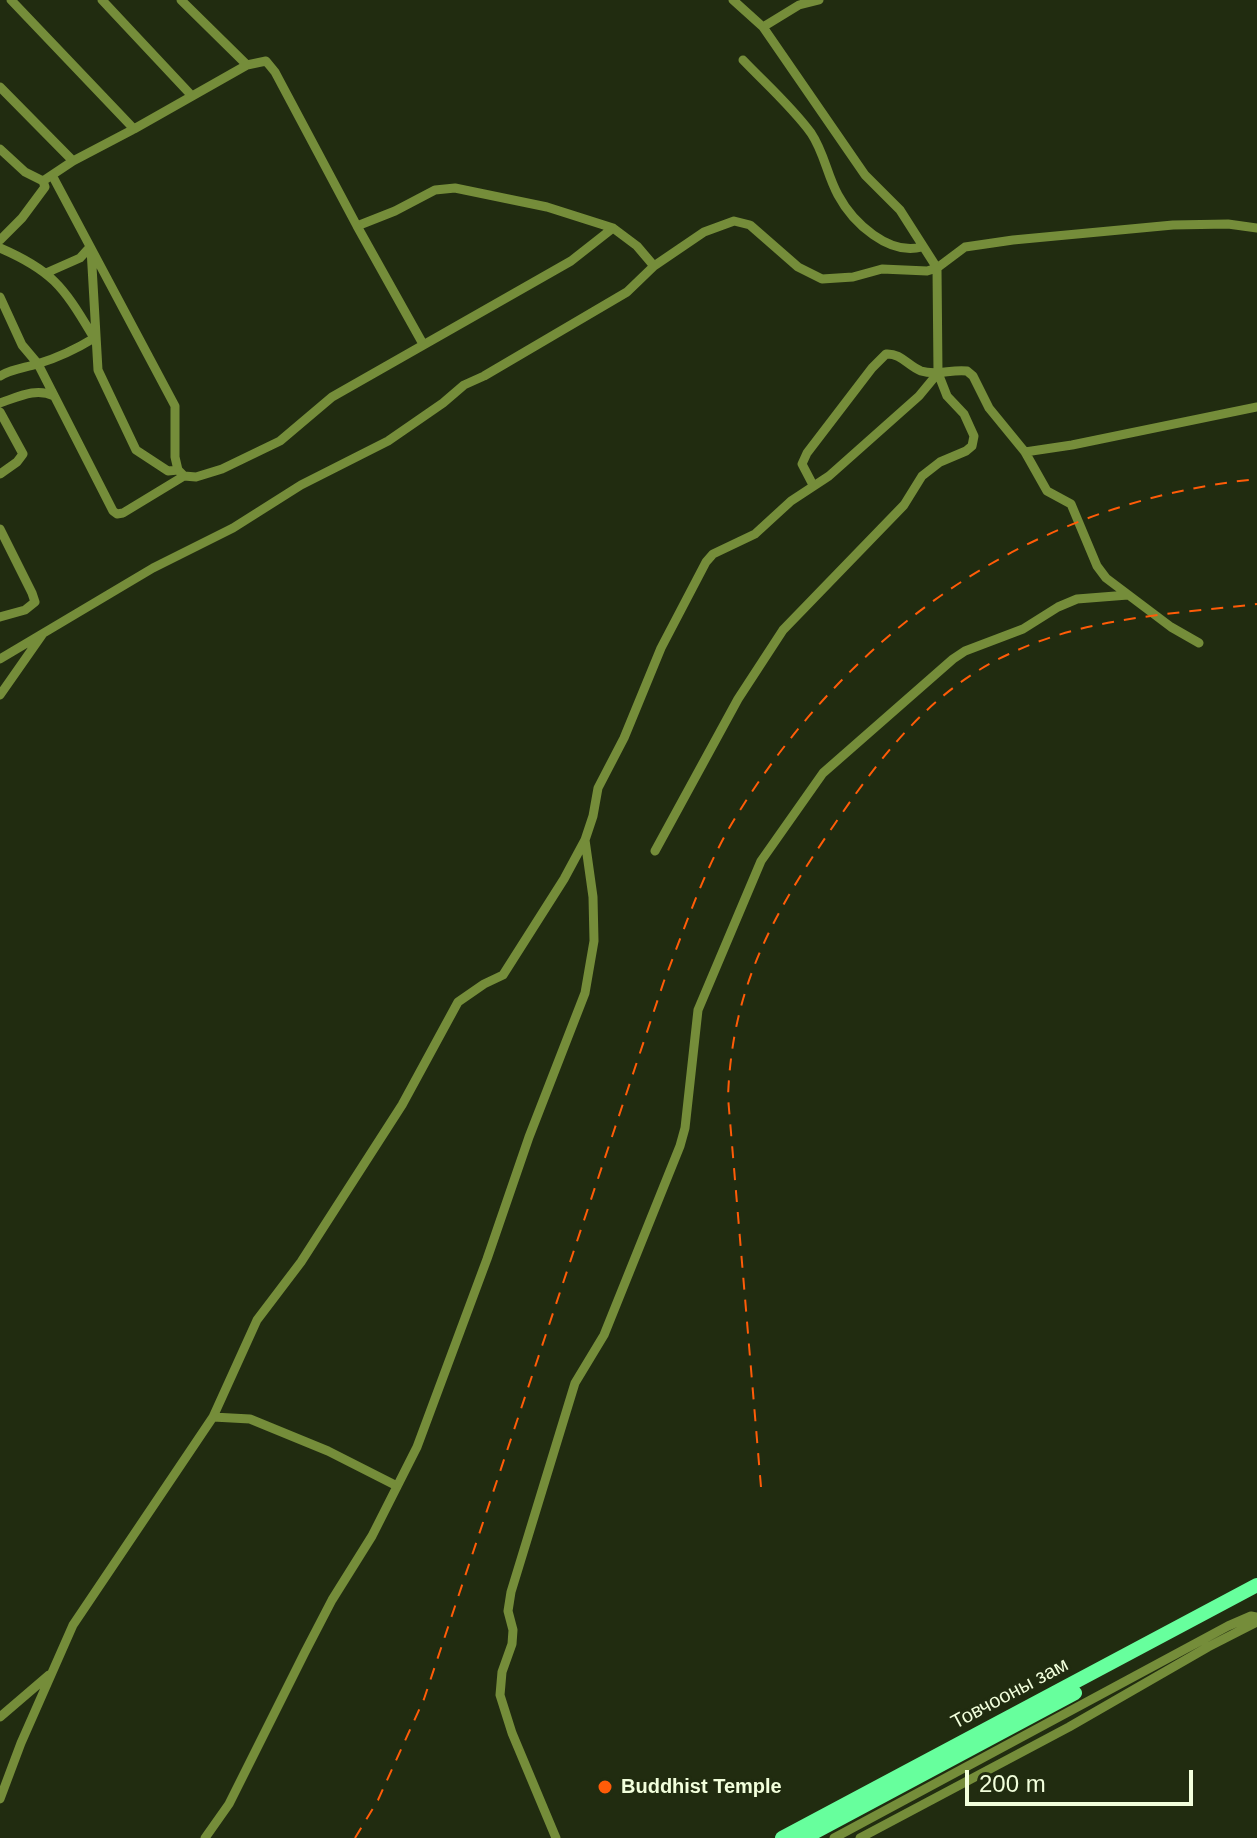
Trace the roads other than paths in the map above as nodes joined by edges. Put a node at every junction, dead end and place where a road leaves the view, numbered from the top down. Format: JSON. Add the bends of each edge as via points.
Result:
{"nodes":[{"id":1,"x":11,"y":0,"type":"edge"},
{"id":2,"x":102,"y":0,"type":"edge"},
{"id":3,"x":181,"y":0,"type":"edge"},
{"id":4,"x":733,"y":0,"type":"edge"},
{"id":5,"x":819,"y":0,"type":"edge"},
{"id":6,"x":763,"y":27,"type":"junction"},
{"id":7,"x":743,"y":60,"type":"dead end"},
{"id":8,"x":247,"y":65,"type":"junction"},
{"id":9,"x":0,"y":87,"type":"edge"},
{"id":10,"x":192,"y":96,"type":"junction"},
{"id":11,"x":134,"y":129,"type":"junction"},
{"id":12,"x":0,"y":149,"type":"edge"},
{"id":13,"x":73,"y":161,"type":"junction"},
{"id":14,"x":48,"y":178,"type":"junction"},
{"id":15,"x":357,"y":226,"type":"junction"},
{"id":16,"x":613,"y":228,"type":"junction"},
{"id":17,"x":1257,"y":228,"type":"edge"},
{"id":18,"x":0,"y":240,"type":"edge"},
{"id":19,"x":91,"y":245,"type":"junction"},
{"id":20,"x":922,"y":247,"type":"junction"},
{"id":21,"x":0,"y":248,"type":"edge"},
{"id":22,"x":654,"y":266,"type":"junction"},
{"id":23,"x":937,"y":268,"type":"junction"},
{"id":24,"x":46,"y":273,"type":"junction"},
{"id":25,"x":0,"y":297,"type":"edge"},
{"id":26,"x":96,"y":337,"type":"junction"},
{"id":27,"x":423,"y":344,"type":"junction"},
{"id":28,"x":38,"y":364,"type":"junction"},
{"id":29,"x":938,"y":373,"type":"junction"},
{"id":30,"x":0,"y":376,"type":"edge"},
{"id":31,"x":54,"y":397,"type":"junction"},
{"id":32,"x":0,"y":403,"type":"edge"},
{"id":33,"x":1257,"y":407,"type":"edge"},
{"id":34,"x":0,"y":412,"type":"edge"},
{"id":35,"x":1025,"y":452,"type":"junction"},
{"id":36,"x":181,"y":473,"type":"junction"},
{"id":37,"x":0,"y":474,"type":"edge"},
{"id":38,"x":813,"y":485,"type":"junction"},
{"id":39,"x":0,"y":529,"type":"edge"},
{"id":40,"x":1128,"y":595,"type":"junction"},
{"id":41,"x":0,"y":617,"type":"edge"},
{"id":42,"x":44,"y":632,"type":"junction"},
{"id":43,"x":1199,"y":643,"type":"dead end"},
{"id":44,"x":0,"y":659,"type":"edge"},
{"id":45,"x":0,"y":695,"type":"edge"},
{"id":46,"x":585,"y":840,"type":"junction"},
{"id":47,"x":655,"y":851,"type":"dead end"},
{"id":48,"x":213,"y":1417,"type":"junction"},
{"id":49,"x":397,"y":1486,"type":"junction"},
{"id":50,"x":1257,"y":1585,"type":"edge"},
{"id":51,"x":1257,"y":1596,"type":"edge"},
{"id":52,"x":1257,"y":1619,"type":"edge"},
{"id":53,"x":52,"y":1673,"type":"junction"},
{"id":54,"x":0,"y":1717,"type":"edge"},
{"id":55,"x":0,"y":1799,"type":"edge"},
{"id":56,"x":205,"y":1838,"type":"edge"},
{"id":57,"x":556,"y":1838,"type":"edge"},
{"id":58,"x":782,"y":1838,"type":"edge"},
{"id":59,"x":804,"y":1838,"type":"edge"},
{"id":60,"x":834,"y":1838,"type":"edge"},
{"id":61,"x":860,"y":1838,"type":"edge"}],
"edges":[{"from":1,"to":11,"type":"street"},
{"from":2,"to":10,"type":"street"},
{"from":3,"to":8,"type":"street"},
{"from":4,"to":6,"type":"street"},
{"from":5,"to":6,"type":"street","via":[[799,5]]},
{"from":6,"to":20,"type":"street","via":[[865,175],[900,210]]},
{"from":7,"to":20,"type":"street","via":[[808,130],[840,199],[861,223],[894,246]]},
{"from":8,"to":10,"type":"street"},
{"from":8,"to":15,"type":"street","via":[[266,61],[275,72]]},
{"from":9,"to":13,"type":"street"},
{"from":10,"to":11,"type":"street"},
{"from":11,"to":13,"type":"street"},
{"from":12,"to":14,"type":"street","via":[[25,172]]},
{"from":13,"to":14,"type":"street"},
{"from":14,"to":18,"type":"street","via":[[33,205]]},
{"from":14,"to":19,"type":"street"},
{"from":15,"to":16,"type":"street","via":[[435,190],[455,188],[547,207]]},
{"from":15,"to":27,"type":"street"},
{"from":16,"to":22,"type":"street"},
{"from":16,"to":27,"type":"street","via":[[571,261]]},
{"from":17,"to":23,"type":"street","via":[[1173,225],[1013,240],[965,247]]},
{"from":19,"to":24,"type":"street","via":[[80,258]]},
{"from":19,"to":26,"type":"street"},
{"from":19,"to":36,"type":"street","via":[[175,406],[173,431]]},
{"from":20,"to":23,"type":"street"},
{"from":21,"to":24,"type":"street"},
{"from":22,"to":23,"type":"street","via":[[704,232],[734,221],[750,225],[798,267],[822,279],[882,269]]},
{"from":22,"to":42,"type":"street","via":[[627,292],[464,385],[388,441]]},
{"from":23,"to":29,"type":"street"},
{"from":24,"to":26,"type":"street"},
{"from":25,"to":28,"type":"street","via":[[22,345]]},
{"from":26,"to":28,"type":"street"},
{"from":26,"to":36,"type":"street","via":[[98,370],[136,450],[168,471]]},
{"from":27,"to":36,"type":"street","via":[[332,397],[280,441],[222,469],[196,477]]},
{"from":28,"to":30,"type":"street"},
{"from":28,"to":31,"type":"street"},
{"from":29,"to":35,"type":"street","via":[[961,370],[973,376],[989,408]]},
{"from":29,"to":38,"type":"street","via":[[887,425]]},
{"from":29,"to":38,"type":"street","via":[[922,371],[891,353],[880,359],[803,459]]},
{"from":29,"to":47,"type":"street","via":[[947,396],[971,426],[972,446],[922,476],[904,505],[783,630],[738,699]]},
{"from":31,"to":32,"type":"street","via":[[42,391]]},
{"from":31,"to":36,"type":"street","via":[[117,514]]},
{"from":33,"to":35,"type":"street"},
{"from":34,"to":37,"type":"street","via":[[23,454]]},
{"from":35,"to":40,"type":"street","via":[[1047,491],[1071,504],[1097,566]]},
{"from":38,"to":46,"type":"street","via":[[755,534],[713,554],[698,575],[598,788]]},
{"from":39,"to":41,"type":"street","via":[[35,602]]},
{"from":40,"to":43,"type":"street"},
{"from":40,"to":57,"type":"street","via":[[1077,599],[953,659],[823,773],[761,861],[698,1010],[680,1146],[604,1335],[575,1383],[514,1577],[508,1611],[512,1644],[500,1695]]},
{"from":42,"to":44,"type":"street"},
{"from":42,"to":45,"type":"street"},
{"from":46,"to":48,"type":"street","via":[[503,975],[458,1002],[402,1105],[301,1262],[257,1320]]},
{"from":46,"to":49,"type":"street","via":[[594,941],[585,993],[417,1447]]},
{"from":48,"to":49,"type":"street","via":[[250,1419]]},
{"from":48,"to":53,"type":"street","via":[[73,1625]]},
{"from":49,"to":56,"type":"street","via":[[332,1600],[229,1804]]},
{"from":50,"to":58,"type":"highway","name":"Товчооны зам"},
{"from":51,"to":59,"type":"highway","name":"Товчооны зам"},
{"from":52,"to":60,"type":"street","via":[[1251,1616],[1228,1626]]},
{"from":52,"to":61,"type":"street"},
{"from":53,"to":54,"type":"street"},
{"from":53,"to":55,"type":"street"}]}
